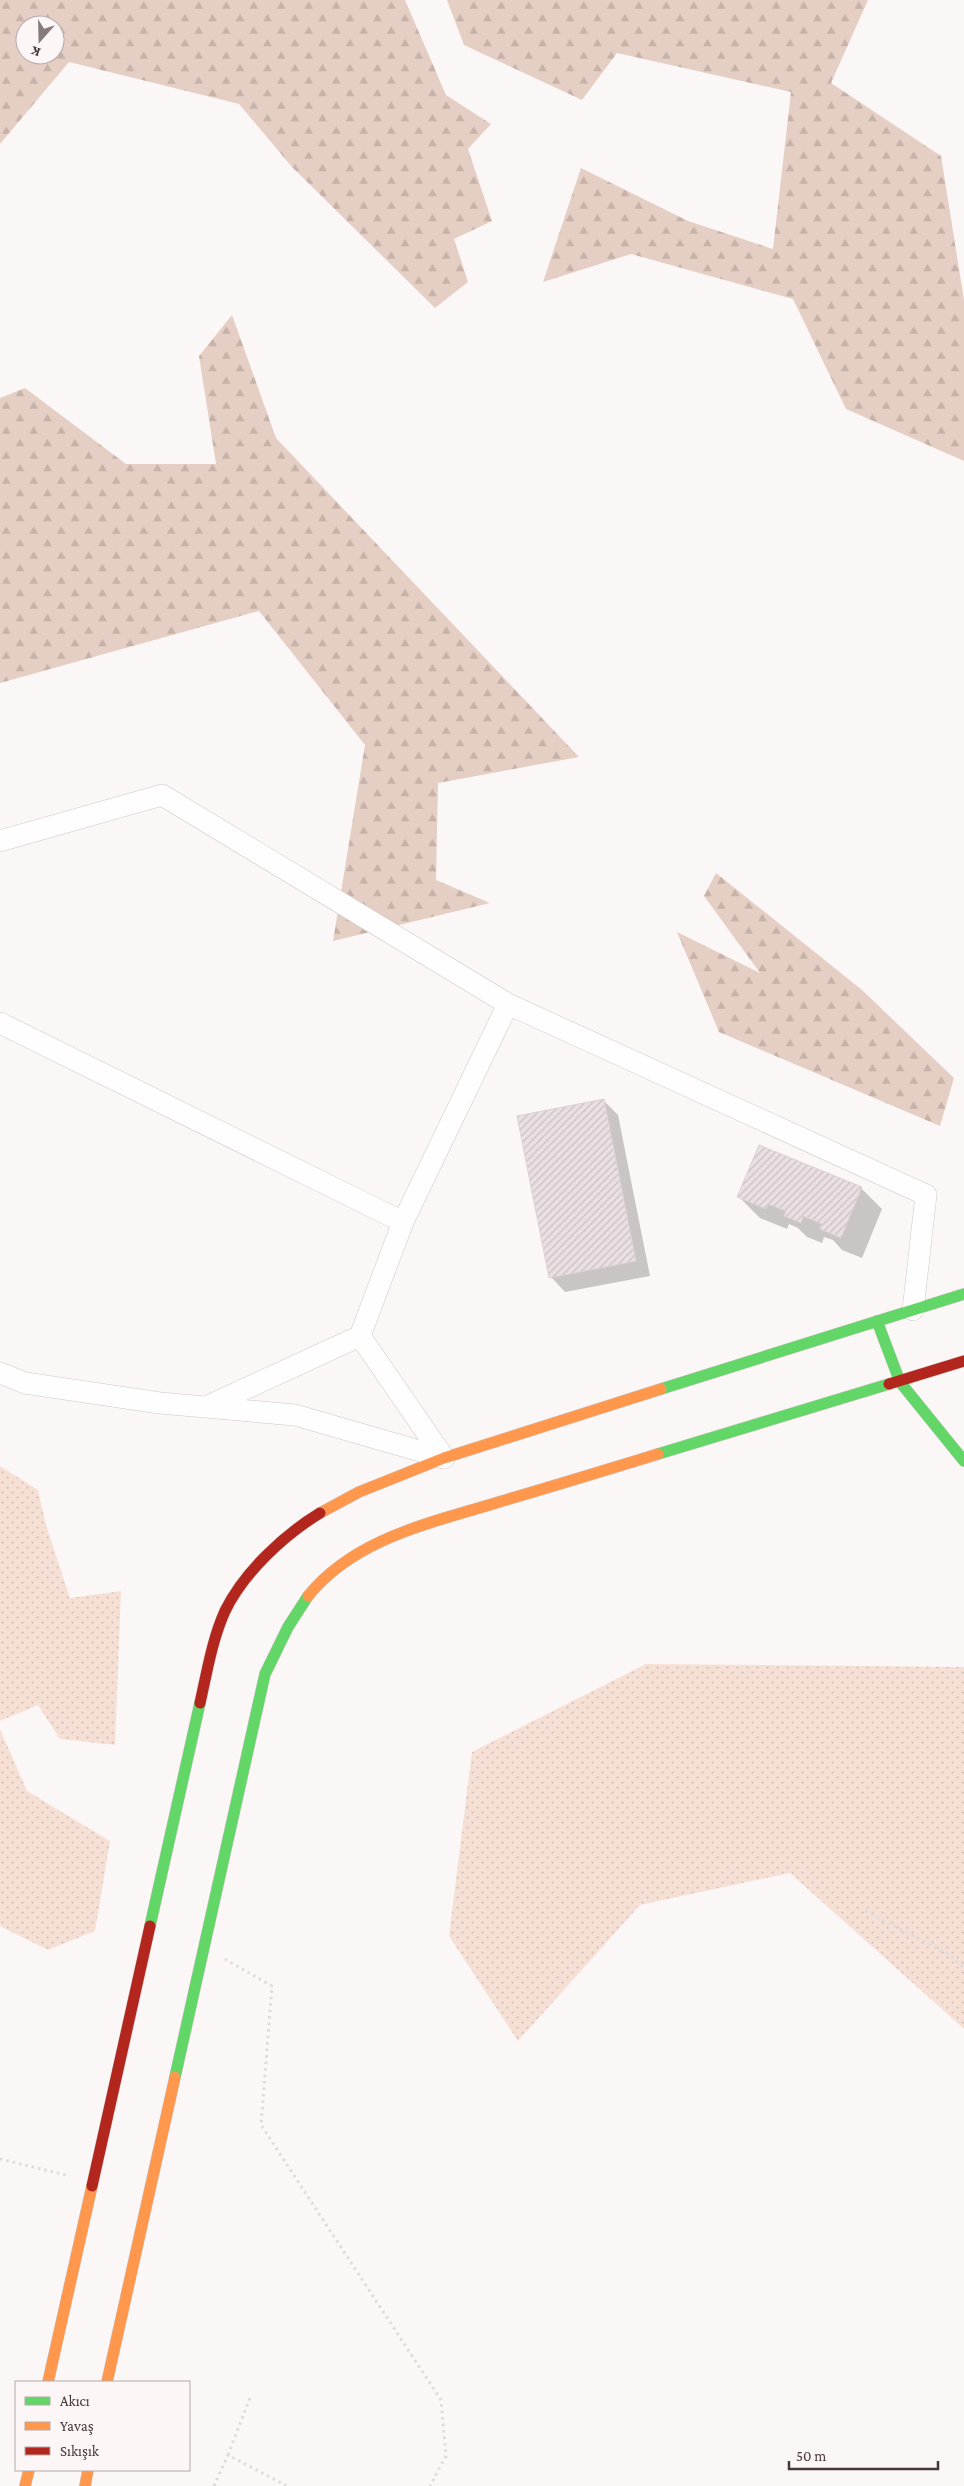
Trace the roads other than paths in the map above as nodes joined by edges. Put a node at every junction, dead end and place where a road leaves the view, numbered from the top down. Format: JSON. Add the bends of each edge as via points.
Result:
{"nodes":[{"id":1,"x":0,"y":841,"type":"edge"},
{"id":2,"x":508,"y":1004,"type":"junction"},
{"id":3,"x":0,"y":1023,"type":"edge"},
{"id":4,"x":403,"y":1222,"type":"junction"},
{"id":5,"x":964,"y":1294,"type":"edge"},
{"id":6,"x":913,"y":1310,"type":"junction"},
{"id":7,"x":877,"y":1321,"type":"junction"},
{"id":8,"x":360,"y":1336,"type":"junction"},
{"id":9,"x":964,"y":1361,"type":"edge"},
{"id":10,"x":0,"y":1373,"type":"edge"},
{"id":11,"x":900,"y":1382,"type":"junction"},
{"id":12,"x":206,"y":1407,"type":"junction"},
{"id":13,"x":444,"y":1458,"type":"junction"},
{"id":14,"x":964,"y":1461,"type":"edge"},
{"id":15,"x":48,"y":2381,"type":"edge"},
{"id":16,"x":108,"y":2381,"type":"edge"},
{"id":17,"x":29,"y":2471,"type":"edge"},
{"id":18,"x":88,"y":2471,"type":"edge"},
{"id":19,"x":25,"y":2486,"type":"edge"},
{"id":20,"x":85,"y":2486,"type":"edge"}],
"edges":[{"from":1,"to":2,"type":"street","via":[[162,795]]},
{"from":2,"to":4,"type":"street"},
{"from":2,"to":6,"type":"street","via":[[926,1195]]},
{"from":3,"to":4,"type":"street"},
{"from":4,"to":8,"type":"street"},
{"from":5,"to":6,"type":"main road"},
{"from":6,"to":7,"type":"main road"},
{"from":7,"to":11,"type":"main road"},
{"from":7,"to":13,"type":"main road"},
{"from":8,"to":12,"type":"street"},
{"from":8,"to":13,"type":"street"},
{"from":9,"to":11,"type":"main road"},
{"from":10,"to":12,"type":"street","via":[[25,1383]]},
{"from":11,"to":14,"type":"main road"},
{"from":11,"to":16,"type":"main road","via":[[424,1524],[382,1540],[343,1561],[312,1592],[278,1643],[265,1674]]},
{"from":12,"to":13,"type":"street","via":[[295,1415]]},
{"from":13,"to":15,"type":"main road","via":[[366,1487],[296,1527],[269,1550],[226,1610],[213,1644]]},
{"from":17,"to":19,"type":"main road"},
{"from":18,"to":20,"type":"main road"}]}
